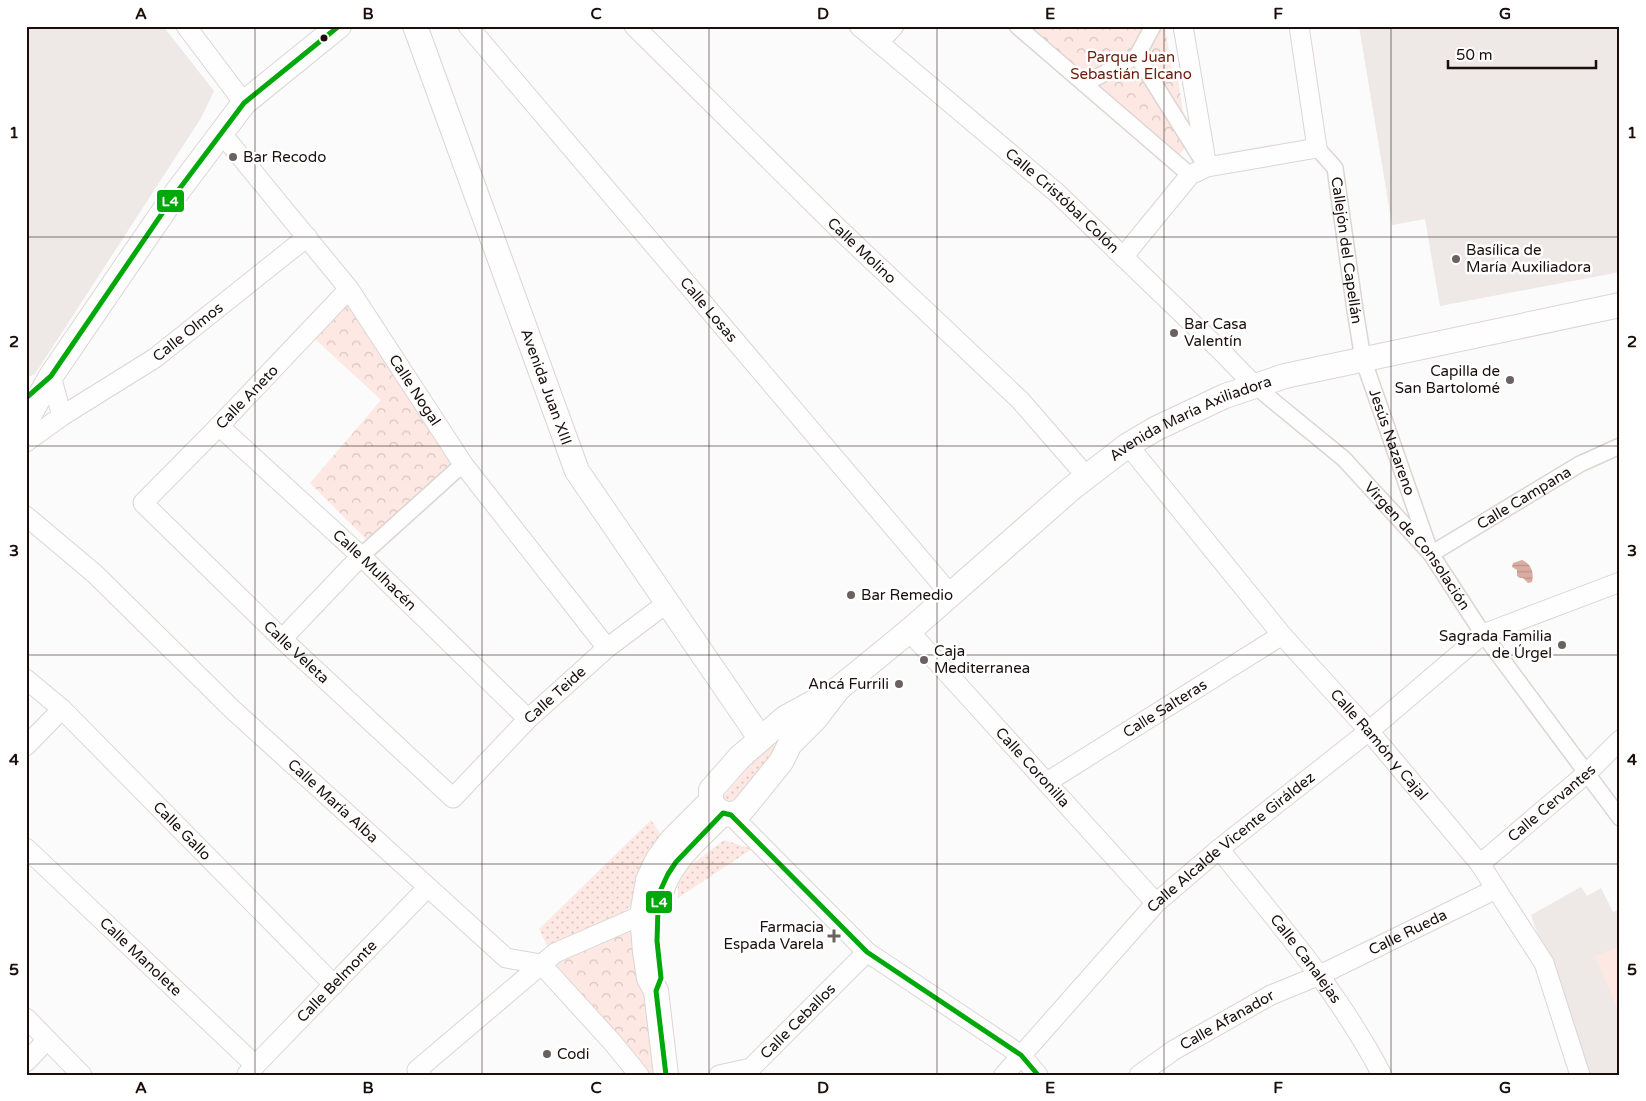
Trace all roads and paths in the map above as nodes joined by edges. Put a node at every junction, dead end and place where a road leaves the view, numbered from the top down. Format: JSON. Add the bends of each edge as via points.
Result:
{"nodes":[{"id":1,"x":186,"y":26,"type":"edge"},
{"id":2,"x":339,"y":26,"type":"edge"},
{"id":3,"x":415,"y":26,"type":"edge"},
{"id":4,"x":468,"y":26,"type":"edge"},
{"id":5,"x":634,"y":26,"type":"edge"},
{"id":6,"x":858,"y":26,"type":"edge"},
{"id":7,"x":894,"y":26,"type":"edge"},
{"id":8,"x":1017,"y":26,"type":"edge"},
{"id":9,"x":1152,"y":26,"type":"edge"},
{"id":10,"x":1183,"y":26,"type":"edge"},
{"id":11,"x":1299,"y":26,"type":"edge"},
{"id":12,"x":1028,"y":31,"type":"edge"},
{"id":13,"x":879,"y":42,"type":"junction"},
{"id":14,"x":1137,"y":56,"type":"junction"},
{"id":15,"x":1084,"y":84,"type":"junction"},
{"id":16,"x":244,"y":103,"type":"junction"},
{"id":17,"x":222,"y":134,"type":"junction"},
{"id":18,"x":1317,"y":148,"type":"junction"},
{"id":19,"x":1198,"y":171,"type":"junction"},
{"id":20,"x":307,"y":238,"type":"junction"},
{"id":21,"x":1123,"y":257,"type":"junction"},
{"id":22,"x":349,"y":289,"type":"junction"},
{"id":23,"x":1620,"y":305,"type":"edge"},
{"id":24,"x":1223,"y":353,"type":"junction"},
{"id":25,"x":1364,"y":358,"type":"junction"},
{"id":26,"x":51,"y":376,"type":"junction"},
{"id":27,"x":1259,"y":389,"type":"junction"},
{"id":28,"x":1225,"y":396,"type":"junction"},
{"id":29,"x":26,"y":398,"type":"edge"},
{"id":30,"x":62,"y":416,"type":"junction"},
{"id":31,"x":26,"y":421,"type":"edge"},
{"id":32,"x":219,"y":426,"type":"junction"},
{"id":33,"x":26,"y":442,"type":"edge"},
{"id":34,"x":1128,"y":445,"type":"junction"},
{"id":35,"x":1620,"y":446,"type":"edge"},
{"id":36,"x":463,"y":464,"type":"junction"},
{"id":37,"x":1087,"y":477,"type":"junction"},
{"id":38,"x":143,"y":503,"type":"joint"},
{"id":39,"x":26,"y":516,"type":"edge"},
{"id":40,"x":1431,"y":554,"type":"junction"},
{"id":41,"x":361,"y":556,"type":"junction"},
{"id":42,"x":1620,"y":582,"type":"edge"},
{"id":43,"x":950,"y":594,"type":"junction"},
{"id":44,"x":667,"y":603,"type":"junction"},
{"id":45,"x":909,"y":631,"type":"junction"},
{"id":46,"x":1483,"y":634,"type":"junction"},
{"id":47,"x":1282,"y":635,"type":"junction"},
{"id":48,"x":282,"y":639,"type":"junction"},
{"id":49,"x":607,"y":648,"type":"junction"},
{"id":50,"x":26,"y":679,"type":"edge"},
{"id":51,"x":62,"y":710,"type":"junction"},
{"id":52,"x":744,"y":713,"type":"junction"},
{"id":53,"x":528,"y":719,"type":"junction"},
{"id":54,"x":1369,"y":731,"type":"junction"},
{"id":55,"x":778,"y":732,"type":"junction"},
{"id":56,"x":1620,"y":740,"type":"edge"},
{"id":57,"x":26,"y":746,"type":"edge"},
{"id":58,"x":740,"y":757,"type":"junction"},
{"id":59,"x":1587,"y":773,"type":"junction"},
{"id":60,"x":1046,"y":782,"type":"junction"},
{"id":61,"x":454,"y":798,"type":"joint"},
{"id":62,"x":722,"y":810,"type":"junction"},
{"id":63,"x":1620,"y":818,"type":"edge"},
{"id":64,"x":26,"y":848,"type":"edge"},
{"id":65,"x":1219,"y":849,"type":"junction"},
{"id":66,"x":1480,"y":864,"type":"junction"},
{"id":67,"x":427,"y":888,"type":"junction"},
{"id":68,"x":1496,"y":889,"type":"junction"},
{"id":69,"x":1156,"y":903,"type":"junction"},
{"id":70,"x":642,"y":915,"type":"junction"},
{"id":71,"x":867,"y":952,"type":"junction"},
{"id":72,"x":540,"y":964,"type":"junction"},
{"id":73,"x":1320,"y":976,"type":"junction"},
{"id":74,"x":334,"y":985,"type":"junction"},
{"id":75,"x":656,"y":991,"type":"junction"},
{"id":76,"x":26,"y":1018,"type":"edge"},
{"id":77,"x":47,"y":1040,"type":"junction"},
{"id":78,"x":1021,"y":1055,"type":"junction"},
{"id":79,"x":26,"y":1062,"type":"edge"},
{"id":80,"x":250,"y":1070,"type":"edge"},
{"id":81,"x":82,"y":1075,"type":"edge"},
{"id":82,"x":421,"y":1075,"type":"edge"},
{"id":83,"x":640,"y":1075,"type":"edge"},
{"id":84,"x":666,"y":1075,"type":"edge"},
{"id":85,"x":719,"y":1075,"type":"edge"},
{"id":86,"x":1004,"y":1075,"type":"edge"},
{"id":87,"x":1038,"y":1075,"type":"edge"},
{"id":88,"x":1139,"y":1075,"type":"edge"},
{"id":89,"x":1382,"y":1075,"type":"edge"},
{"id":90,"x":1580,"y":1075,"type":"edge"}],
"edges":[{"from":1,"to":16,"type":"street"},
{"from":2,"to":16,"type":"street"},
{"from":3,"to":44,"type":"street","name":"Avenida Juan XIII","via":[[577,471]]},
{"from":4,"to":43,"type":"street","name":"Calle Losas"},
{"from":5,"to":37,"type":"street","name":"Calle Molino","via":[[841,231],[1020,400]]},
{"from":6,"to":13,"type":"street","name":"Calle Cristóbal Colón"},
{"from":7,"to":13,"type":"street"},
{"from":8,"to":12,"type":"street"},
{"from":9,"to":14,"type":"street"},
{"from":10,"to":19,"type":"street"},
{"from":11,"to":18,"type":"street"},
{"from":12,"to":15,"type":"street"},
{"from":13,"to":21,"type":"street","name":"Calle Cristóbal Colón","via":[[1057,193]]},
{"from":14,"to":15,"type":"street"},
{"from":14,"to":19,"type":"street"},
{"from":15,"to":19,"type":"street"},
{"from":16,"to":17,"type":"street"},
{"from":17,"to":20,"type":"street","name":"Calle Nogal"},
{"from":17,"to":26,"type":"street","via":[[174,196]]},
{"from":18,"to":19,"type":"street"},
{"from":18,"to":25,"type":"street","name":"Callejón del Capellán","via":[[1335,168]]},
{"from":19,"to":21,"type":"street"},
{"from":20,"to":22,"type":"street","name":"Calle Nogal"},
{"from":20,"to":30,"type":"street","name":"Calle Olmos","via":[[155,358]]},
{"from":21,"to":24,"type":"street","name":"Calle Cristóbal Colón"},
{"from":22,"to":32,"type":"street","name":"Calle Aneto"},
{"from":22,"to":36,"type":"street","name":"Calle Nogal"},
{"from":23,"to":25,"type":"street","name":"Avenida María Axiliadora"},
{"from":24,"to":27,"type":"street","name":"Calle Cristóbal Colón"},
{"from":24,"to":28,"type":"street","via":[[1230,374]]},
{"from":25,"to":27,"type":"street","name":"Avenida María Axiliadora","via":[[1285,376]]},
{"from":25,"to":40,"type":"street","name":"Jesús Nazareno"},
{"from":26,"to":29,"type":"street"},
{"from":26,"to":30,"type":"street"},
{"from":26,"to":31,"type":"street"},
{"from":27,"to":28,"type":"street","name":"Avenida María Axiliadora"},
{"from":27,"to":40,"type":"street","name":"Virgen de Consolación","via":[[1344,460]]},
{"from":28,"to":34,"type":"street","name":"Avenida María Axiliadora"},
{"from":30,"to":33,"type":"street","name":"Calle Olmos"},
{"from":32,"to":38,"type":"street","name":"Calle Aneto"},
{"from":32,"to":41,"type":"street","name":"Calle Mulhacén"},
{"from":34,"to":37,"type":"street","name":"Avenida María Axiliadora"},
{"from":34,"to":47,"type":"street","name":"Calle Ramón y Cajal"},
{"from":35,"to":40,"type":"street","name":"Calle Campana","via":[[1580,464]]},
{"from":36,"to":41,"type":"street"},
{"from":36,"to":49,"type":"street","name":"Calle Nogal"},
{"from":37,"to":43,"type":"street","name":"Avenida María Axiliadora"},
{"from":38,"to":48,"type":"street","name":"Calle Veleta"},
{"from":39,"to":67,"type":"street","name":"Calle María Alba","via":[[95,574],[232,709]]},
{"from":40,"to":46,"type":"street","name":"Virgen de Consolación"},
{"from":41,"to":48,"type":"street"},
{"from":41,"to":53,"type":"street","name":"Calle Mulhacén"},
{"from":42,"to":46,"type":"street","name":"Calle Alcalde Vicente Giráldez"},
{"from":43,"to":45,"type":"street","name":"Avenida María Axiliadora"},
{"from":44,"to":49,"type":"street","name":"Calle Teide"},
{"from":44,"to":52,"type":"street","name":"Avenida Juan XIII"},
{"from":45,"to":55,"type":"street","name":"Avenida María Axiliadora","via":[[838,689],[815,719]]},
{"from":45,"to":60,"type":"street","name":"Calle Coronilla"},
{"from":46,"to":54,"type":"street","name":"Calle Alcalde Vicente Giráldez"},
{"from":46,"to":59,"type":"street","name":"Virgen de Consolación"},
{"from":47,"to":54,"type":"street","name":"Calle Ramón y Cajal"},
{"from":47,"to":60,"type":"street","name":"Calle Salteras"},
{"from":48,"to":61,"type":"street","name":"Calle Veleta"},
{"from":49,"to":53,"type":"street","name":"Calle Teide"},
{"from":50,"to":51,"type":"street","name":"Calle Gallo"},
{"from":51,"to":57,"type":"street"},
{"from":51,"to":74,"type":"street","name":"Calle Gallo"},
{"from":52,"to":55,"type":"street","name":"Avenida Juan XIII"},
{"from":52,"to":55,"type":"street"},
{"from":52,"to":58,"type":"street","via":[[747,733]]},
{"from":53,"to":61,"type":"street","name":"Calle Teide"},
{"from":54,"to":65,"type":"street","name":"Calle Alcalde Vicente Giráldez"},
{"from":54,"to":66,"type":"street","name":"Calle Ramón y Cajal"},
{"from":55,"to":58,"type":"street"},
{"from":55,"to":62,"type":"street","via":[[781,762],[742,810]]},
{"from":56,"to":59,"type":"street","name":"Calle Cervantes"},
{"from":58,"to":62,"type":"street","via":[[711,790]]},
{"from":59,"to":63,"type":"street","name":"Virgen de Consolación"},
{"from":59,"to":66,"type":"street","name":"Calle Cervantes"},
{"from":60,"to":69,"type":"street","name":"Calle Coronilla"},
{"from":62,"to":70,"type":"street","via":[[671,841],[648,880]]},
{"from":62,"to":71,"type":"street"},
{"from":62,"to":75,"type":"street","via":[[676,862],[662,889],[657,941],[661,978]]},
{"from":64,"to":80,"type":"street","name":"Calle Manolete"},
{"from":65,"to":69,"type":"street","name":"Calle Alcalde Vicente Giráldez"},
{"from":65,"to":73,"type":"street","name":"Calle Canalejas"},
{"from":66,"to":68,"type":"street","name":"Calle Ramón y Cajal"},
{"from":67,"to":72,"type":"street","name":"Calle María Alba","via":[[506,958]]},
{"from":67,"to":74,"type":"street","name":"Calle Belmonte"},
{"from":68,"to":73,"type":"street","name":"Calle Rueda"},
{"from":68,"to":90,"type":"street","name":"Calle Ramón y Cajal","via":[[1544,963]]},
{"from":69,"to":78,"type":"street","name":"Calle Alcalde Vicente Giráldez"},
{"from":70,"to":72,"type":"street","via":[[555,953]]},
{"from":70,"to":75,"type":"street","via":[[649,978]]},
{"from":71,"to":78,"type":"street"},
{"from":71,"to":85,"type":"street","name":"Calle Ceballos","via":[[751,1068]]},
{"from":72,"to":82,"type":"street","via":[[417,1070]]},
{"from":72,"to":83,"type":"street"},
{"from":73,"to":88,"type":"street","name":"Calle Afanador","via":[[1271,995],[1174,1050]]},
{"from":73,"to":89,"type":"street","name":"Calle Canalejas","via":[[1372,1054]]},
{"from":74,"to":80,"type":"street","name":"Calle Belmonte"},
{"from":75,"to":84,"type":"street"},
{"from":76,"to":77,"type":"street"},
{"from":77,"to":79,"type":"street"},
{"from":77,"to":81,"type":"street"},
{"from":78,"to":86,"type":"street","name":"Calle Alcalde Vicente Giráldez"},
{"from":78,"to":87,"type":"street"}]}
